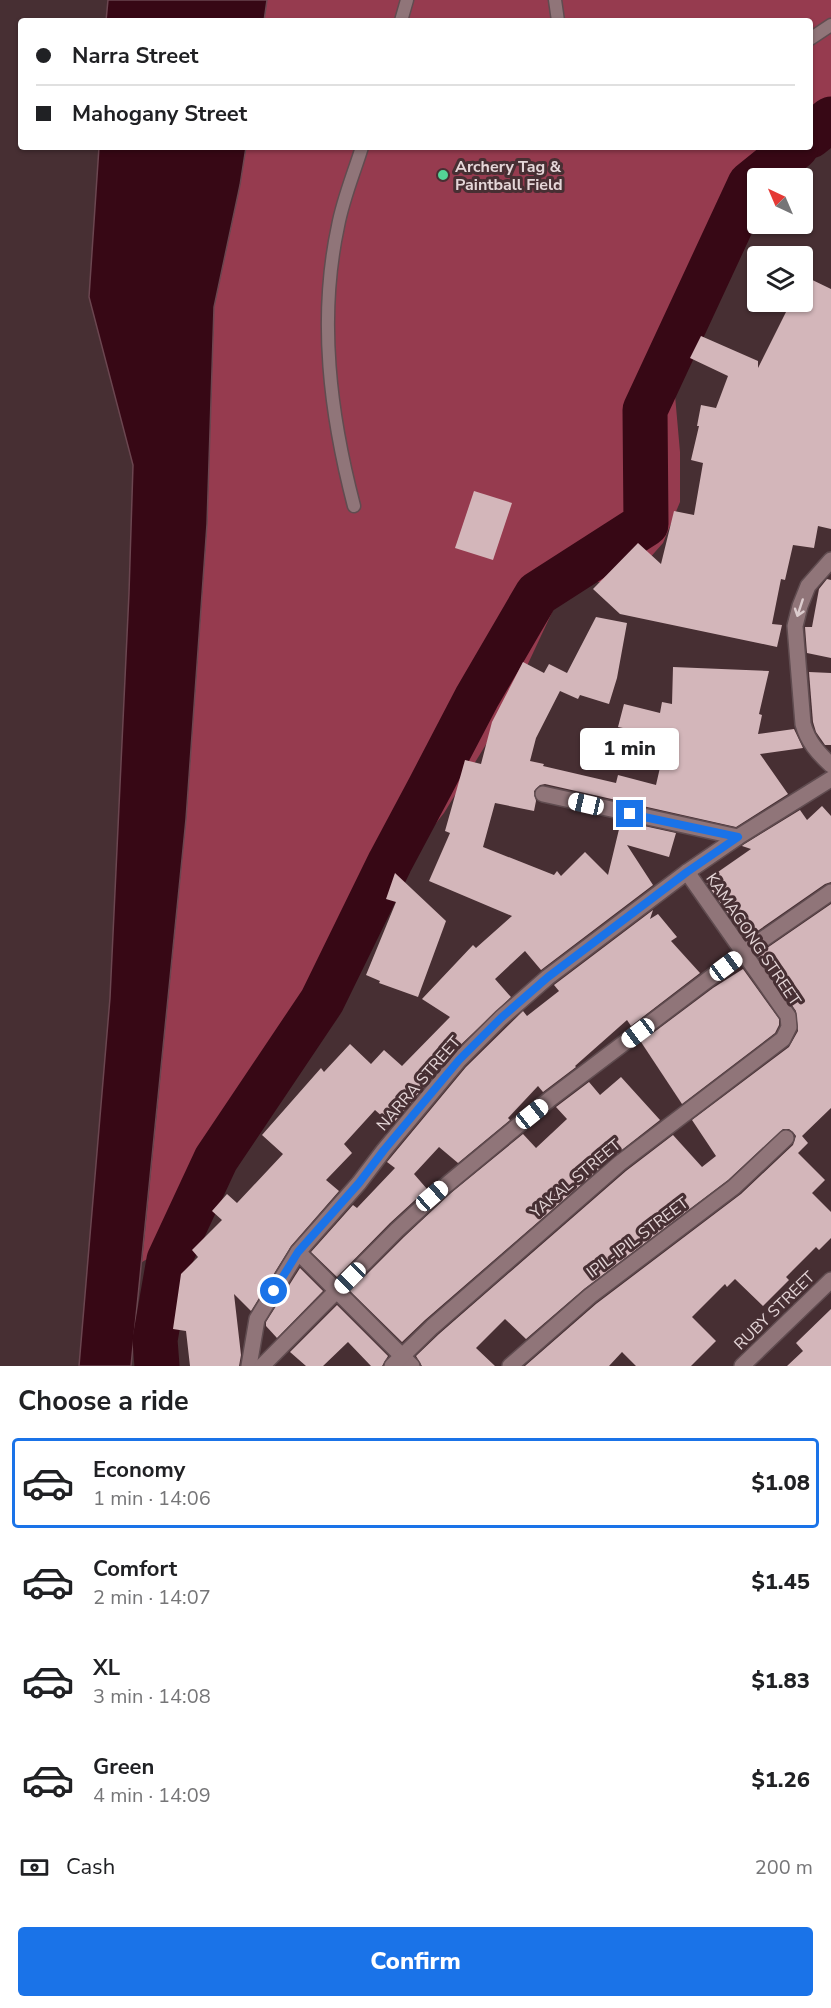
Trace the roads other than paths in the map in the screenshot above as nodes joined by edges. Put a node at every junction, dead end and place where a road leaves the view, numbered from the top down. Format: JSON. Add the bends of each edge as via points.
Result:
{"nodes":[{"id":1,"x":407,"y":0,"type":"edge"},
{"id":2,"x":555,"y":0,"type":"edge"},
{"id":3,"x":402,"y":18,"type":"edge"},
{"id":4,"x":558,"y":18,"type":"edge"},
{"id":5,"x":831,"y":26,"type":"edge"},
{"id":6,"x":813,"y":37,"type":"edge"},
{"id":7,"x":361,"y":150,"type":"edge"},
{"id":8,"x":354,"y":506,"type":"dead end"},
{"id":9,"x":831,"y":560,"type":"edge"},
{"id":10,"x":831,"y":765,"type":"edge"},
{"id":11,"x":831,"y":779,"type":"edge"},
{"id":12,"x":543,"y":795,"type":"dead end"},
{"id":13,"x":738,"y":837,"type":"junction"},
{"id":14,"x":687,"y":872,"type":"junction"},
{"id":15,"x":831,"y":892,"type":"edge"},
{"id":16,"x":743,"y":953,"type":"junction"},
{"id":17,"x":789,"y":1027,"type":"joint"},
{"id":18,"x":786,"y":1138,"type":"dead end"},
{"id":19,"x":298,"y":1252,"type":"junction"},
{"id":20,"x":831,"y":1280,"type":"edge"},
{"id":21,"x":337,"y":1290,"type":"junction"},
{"id":22,"x":402,"y":1363,"type":"edge"},
{"id":23,"x":249,"y":1366,"type":"edge"},
{"id":24,"x":262,"y":1366,"type":"edge"},
{"id":25,"x":510,"y":1366,"type":"edge"},
{"id":26,"x":742,"y":1366,"type":"edge"}],
"edges":[{"from":1,"to":3,"type":"lane"},
{"from":2,"to":4,"type":"lane"},
{"from":5,"to":6,"type":"lane"},
{"from":7,"to":8,"type":"lane","via":[[338,224],[328,286],[333,413]]},
{"from":9,"to":10,"type":"street","one_way":true,"via":[[808,586],[795,626],[806,737]]},
{"from":11,"to":13,"type":"street","name":"NARRA STREET"},
{"from":12,"to":13,"type":"street"},
{"from":13,"to":14,"type":"street","name":"NARRA STREET"},
{"from":14,"to":16,"type":"street","name":"KAMAGONG STREET"},
{"from":14,"to":19,"type":"street","name":"NARRA STREET","via":[[548,977],[501,1018],[459,1060]]},
{"from":15,"to":16,"type":"street"},
{"from":16,"to":17,"type":"street","name":"KAMAGONG STREET","via":[[788,1016]]},
{"from":16,"to":21,"type":"street","via":[[550,1099],[445,1186]]},
{"from":17,"to":22,"type":"street","name":"YAKAL STREET","via":[[783,1039],[571,1205]]},
{"from":18,"to":25,"type":"street","name":"IPIL-IPIL STREET","via":[[734,1187],[590,1296]]},
{"from":19,"to":21,"type":"street"},
{"from":19,"to":23,"type":"street","name":"NARRA STREET","via":[[257,1319]]},
{"from":20,"to":26,"type":"street","name":"RUBY STREET"},
{"from":21,"to":22,"type":"street"},
{"from":21,"to":24,"type":"street"}]}
